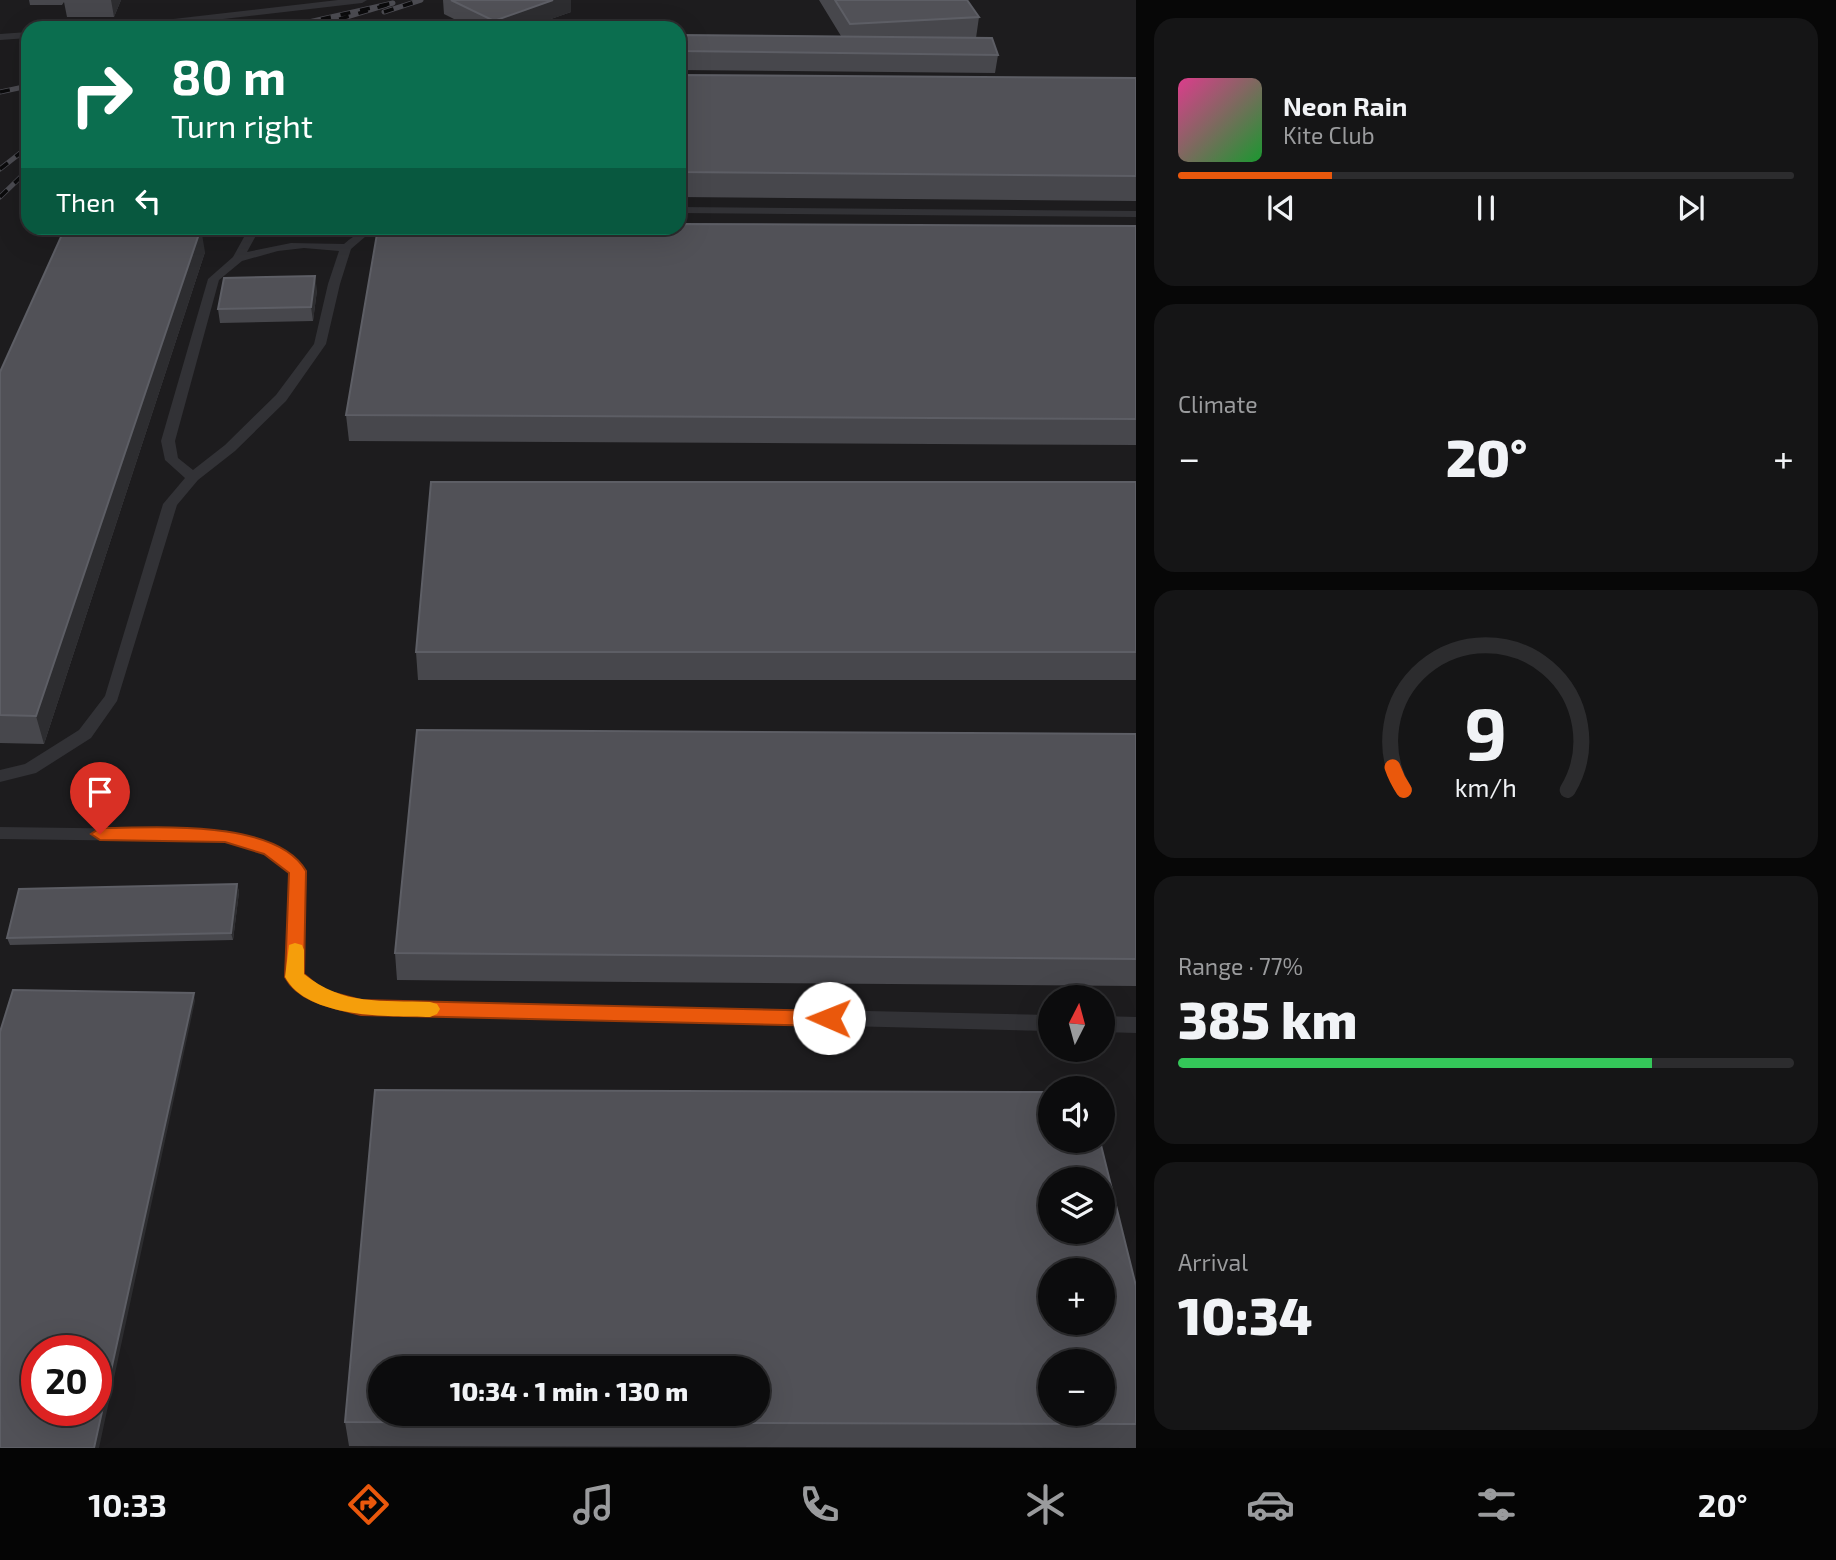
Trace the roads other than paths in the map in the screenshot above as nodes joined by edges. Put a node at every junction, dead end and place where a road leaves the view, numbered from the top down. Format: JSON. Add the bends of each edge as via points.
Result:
{"nodes":[{"id":1,"x":362,"y":0,"type":"edge"},
{"id":2,"x":181,"y":21,"type":"edge"},
{"id":3,"x":21,"y":36,"type":"edge"},
{"id":4,"x":0,"y":37,"type":"edge"},
{"id":5,"x":686,"y":210,"type":"edge"},
{"id":6,"x":1136,"y":214,"type":"edge"},
{"id":7,"x":250,"y":235,"type":"edge"},
{"id":8,"x":361,"y":235,"type":"edge"},
{"id":9,"x":346,"y":248,"type":"junction"},
{"id":10,"x":238,"y":259,"type":"junction"},
{"id":11,"x":193,"y":477,"type":"junction"},
{"id":12,"x":0,"y":776,"type":"edge"},
{"id":13,"x":0,"y":833,"type":"edge"},
{"id":14,"x":1038,"y":1023,"type":"edge"},
{"id":15,"x":1115,"y":1024,"type":"edge"},
{"id":16,"x":1136,"y":1025,"type":"edge"}],
"edges":[{"from":1,"to":2,"type":"lane"},
{"from":3,"to":4,"type":"lane"},
{"from":5,"to":6,"type":"lane"},
{"from":7,"to":10,"type":"lane"},
{"from":8,"to":9,"type":"lane"},
{"from":9,"to":10,"type":"lane","via":[[316,239]]},
{"from":9,"to":11,"type":"lane","via":[[320,344],[281,398]]},
{"from":10,"to":11,"type":"lane","via":[[214,279],[168,441],[172,460]]},
{"from":11,"to":12,"type":"lane","via":[[170,504],[112,697],[85,734],[30,769]]},
{"from":13,"to":14,"type":"lane","via":[[225,836],[270,849],[298,871],[294,977],[317,995],[361,1007]]},
{"from":15,"to":16,"type":"lane"}]}
